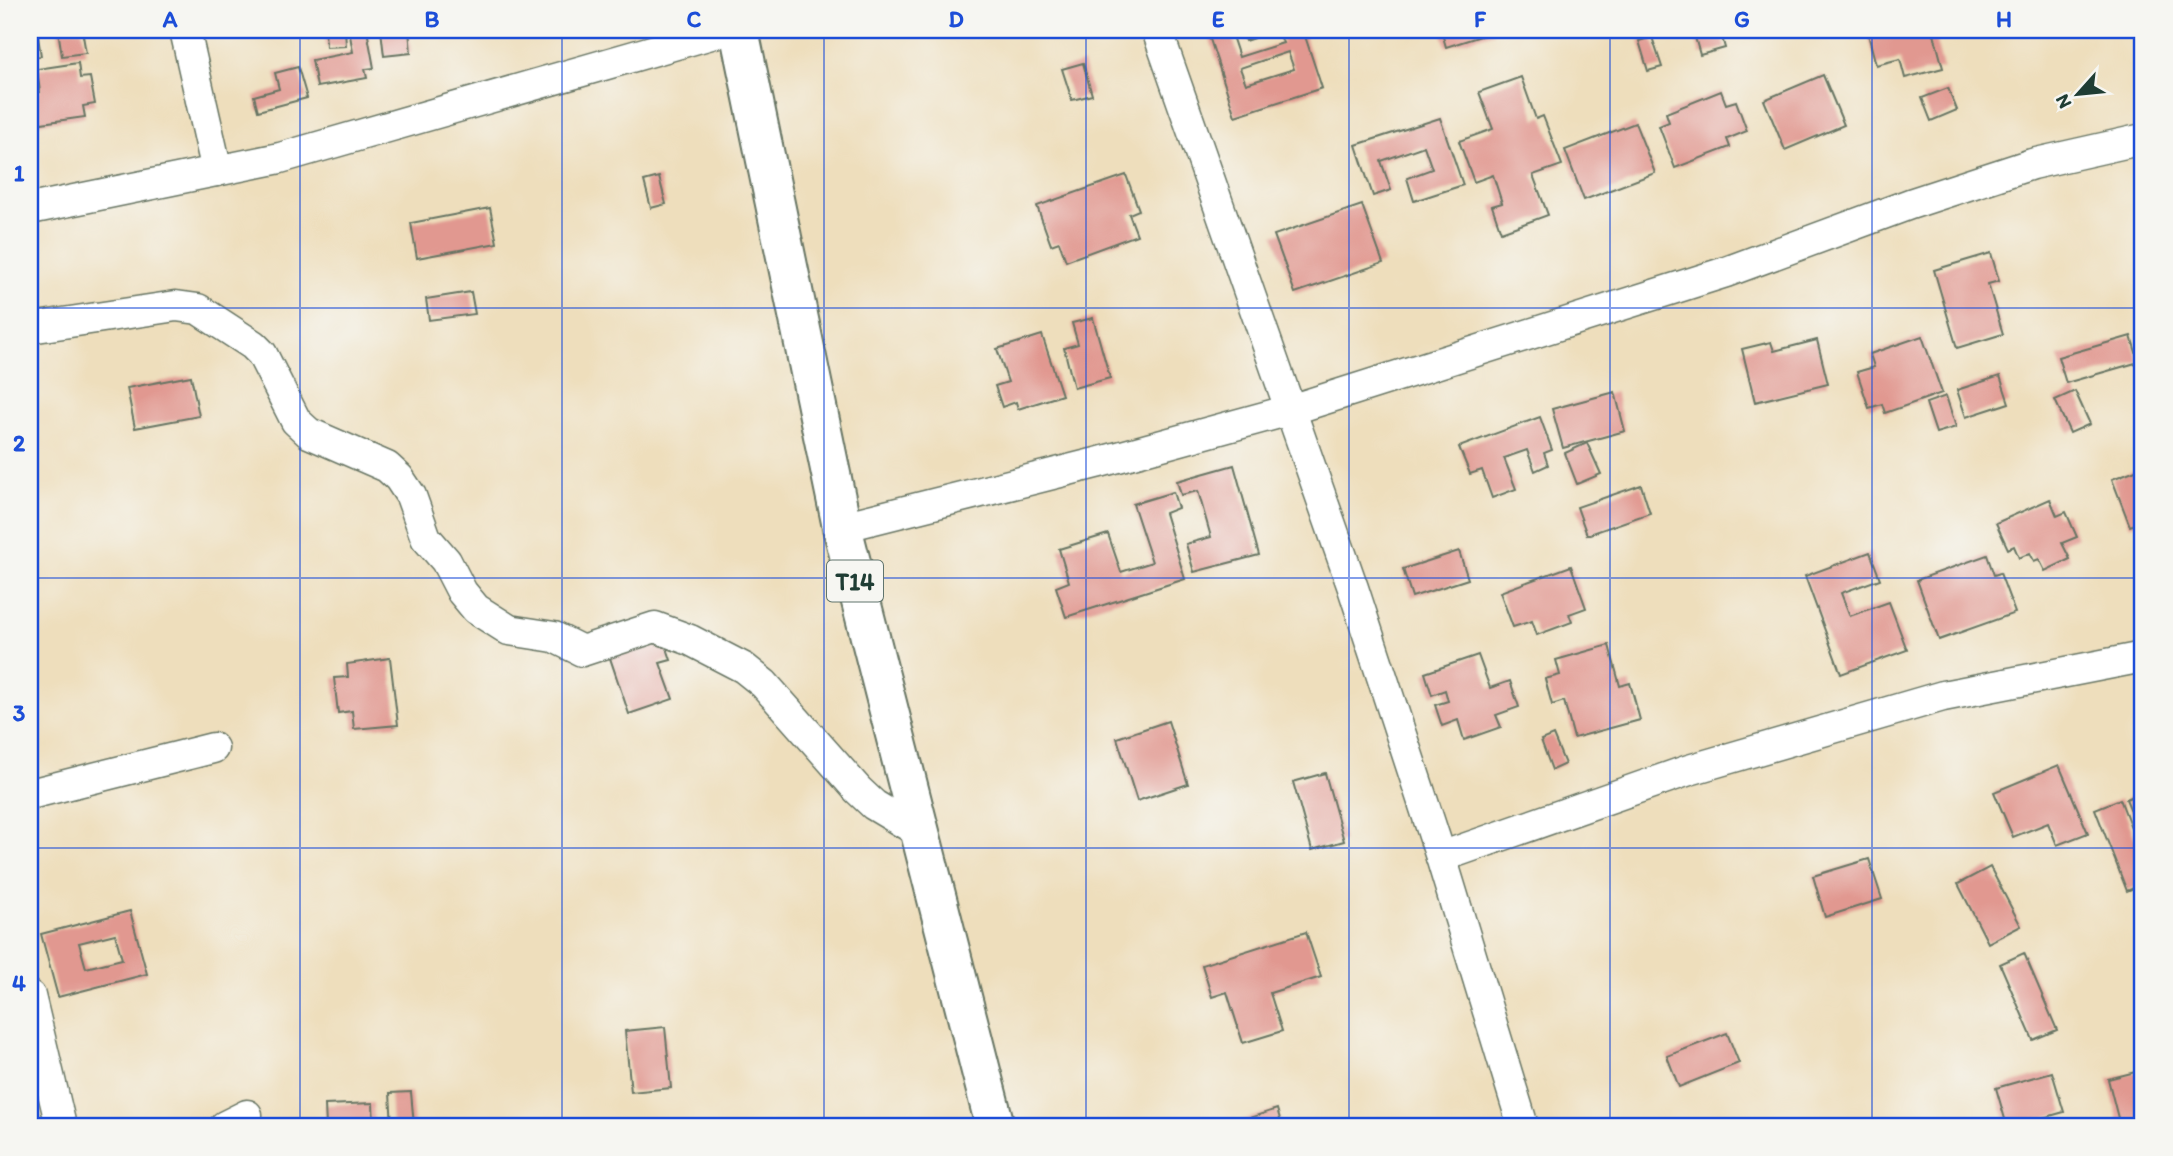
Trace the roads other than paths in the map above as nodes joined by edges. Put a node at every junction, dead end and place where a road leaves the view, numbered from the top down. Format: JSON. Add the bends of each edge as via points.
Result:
{"nodes":[{"id":1,"x":185,"y":30,"type":"edge"},
{"id":2,"x":725,"y":30,"type":"edge"},
{"id":3,"x":738,"y":30,"type":"edge"},
{"id":4,"x":1157,"y":30,"type":"edge"},
{"id":5,"x":2143,"y":139,"type":"edge"},
{"id":6,"x":217,"y":172,"type":"junction"},
{"id":7,"x":30,"y":209,"type":"edge"},
{"id":8,"x":30,"y":328,"type":"edge"},
{"id":9,"x":1290,"y":410,"type":"junction"},
{"id":10,"x":842,"y":527,"type":"junction"},
{"id":11,"x":2143,"y":657,"type":"edge"},
{"id":12,"x":213,"y":748,"type":"dead end"},
{"id":13,"x":30,"y":794,"type":"edge"},
{"id":14,"x":919,"y":832,"type":"junction"},
{"id":15,"x":1441,"y":857,"type":"junction"},
{"id":16,"x":30,"y":996,"type":"edge"},
{"id":17,"x":61,"y":1126,"type":"edge"},
{"id":18,"x":995,"y":1126,"type":"edge"},
{"id":19,"x":1523,"y":1126,"type":"edge"}],
"edges":[{"from":1,"to":6,"type":"street"},
{"from":2,"to":6,"type":"street"},
{"from":3,"to":10,"type":"highway","number":"T14"},
{"from":4,"to":9,"type":"street"},
{"from":5,"to":9,"type":"street","via":[[2032,164],[1726,272]]},
{"from":6,"to":7,"type":"street"},
{"from":8,"to":14,"type":"street","via":[[176,306],[211,315],[262,354],[296,421],[309,433],[387,467],[399,478],[411,496],[426,538],[476,609],[509,630],[554,637],[582,651],[655,627],[690,639],[764,684],[858,790]]},
{"from":9,"to":10,"type":"street"},
{"from":9,"to":15,"type":"street"},
{"from":10,"to":14,"type":"highway","number":"T14"},
{"from":11,"to":15,"type":"street","via":[[1942,696],[1689,770]]},
{"from":12,"to":13,"type":"street"},
{"from":14,"to":18,"type":"highway","number":"T14"},
{"from":15,"to":19,"type":"street"},
{"from":16,"to":17,"type":"street"}]}
